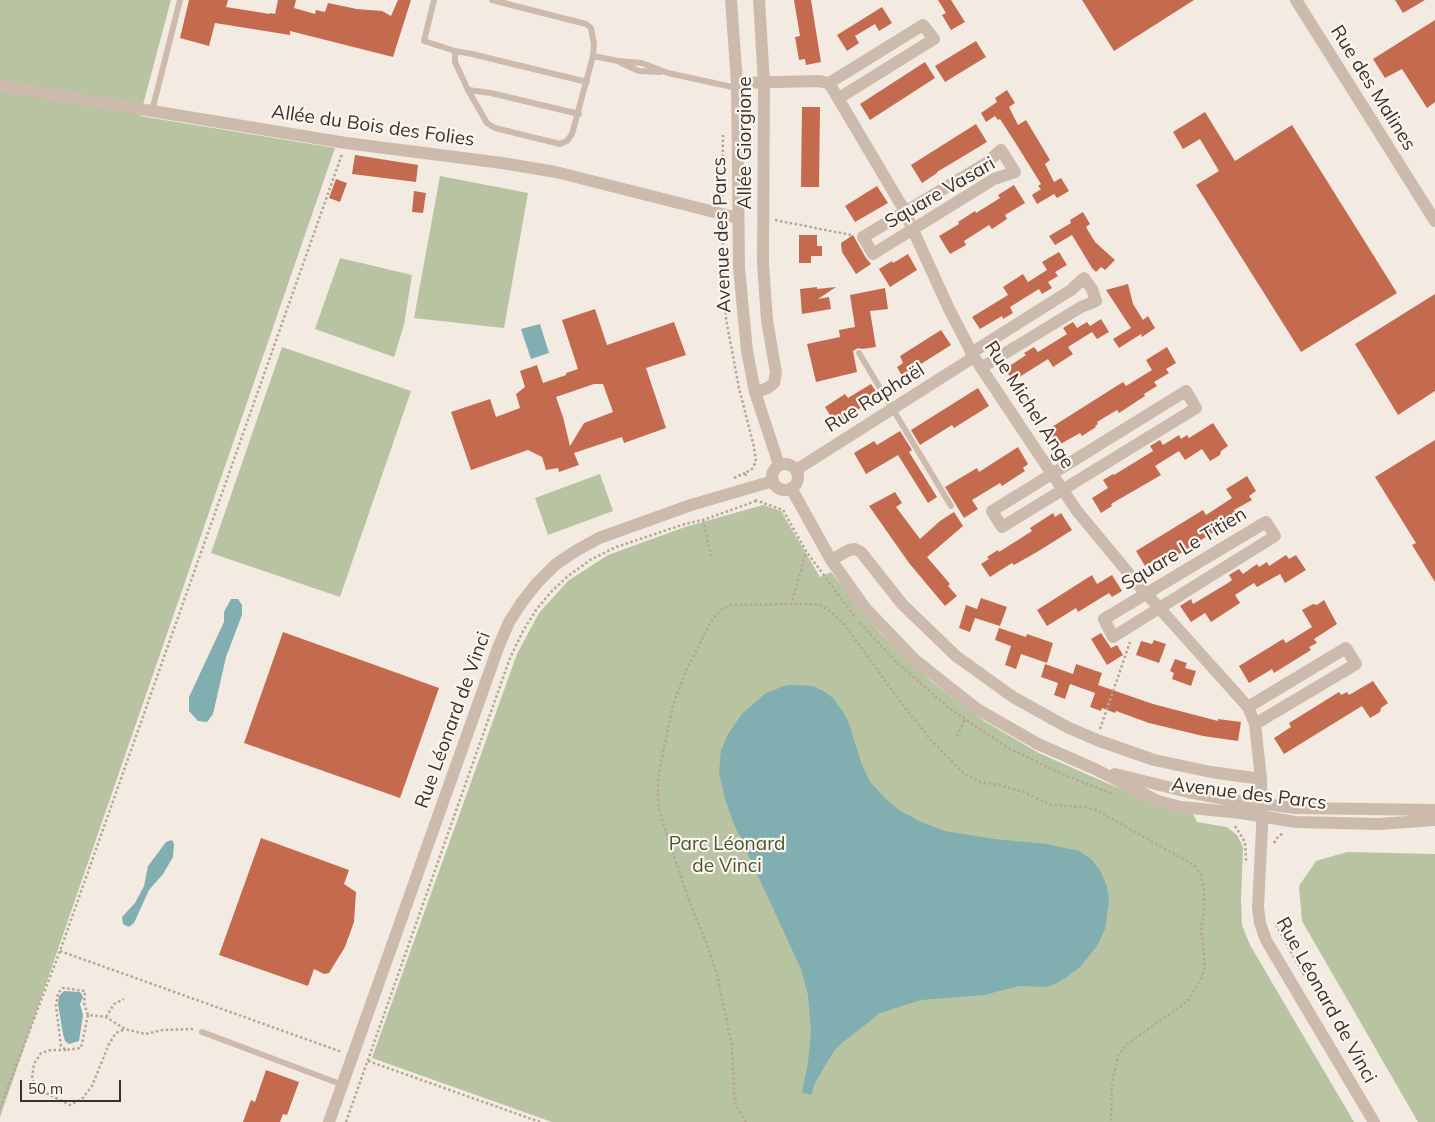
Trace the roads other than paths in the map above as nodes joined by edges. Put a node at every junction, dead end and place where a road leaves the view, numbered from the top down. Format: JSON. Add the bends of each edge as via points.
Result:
{"nodes":[{"id":1,"x":180,"y":0,"type":"edge"},
{"id":2,"x":434,"y":0,"type":"edge"},
{"id":3,"x":492,"y":0,"type":"edge"},
{"id":4,"x":731,"y":0,"type":"edge"},
{"id":5,"x":759,"y":0,"type":"edge"},
{"id":6,"x":1296,"y":0,"type":"edge"},
{"id":7,"x":455,"y":52,"type":"junction"},
{"id":8,"x":593,"y":56,"type":"junction"},
{"id":9,"x":587,"y":82,"type":"junction"},
{"id":10,"x":764,"y":82,"type":"junction"},
{"id":11,"x":829,"y":83,"type":"junction"},
{"id":12,"x":0,"y":86,"type":"edge"},
{"id":13,"x":737,"y":86,"type":"junction"},
{"id":14,"x":468,"y":90,"type":"junction"},
{"id":15,"x":839,"y":98,"type":"junction"},
{"id":16,"x":152,"y":111,"type":"junction"},
{"id":17,"x":579,"y":114,"type":"junction"},
{"id":18,"x":905,"y":212,"type":"junction"},
{"id":19,"x":738,"y":218,"type":"junction"},
{"id":20,"x":1435,"y":221,"type":"edge"},
{"id":21,"x":913,"y":230,"type":"junction"},
{"id":22,"x":859,"y":353,"type":"dead end"},
{"id":23,"x":975,"y":359,"type":"junction"},
{"id":24,"x":755,"y":392,"type":"junction"},
{"id":25,"x":892,"y":409,"type":"junction"},
{"id":26,"x":780,"y":464,"type":"junction"},
{"id":27,"x":796,"y":470,"type":"junction"},
{"id":28,"x":1052,"y":474,"type":"junction"},
{"id":29,"x":773,"y":481,"type":"junction"},
{"id":30,"x":790,"y":488,"type":"junction"},
{"id":31,"x":1062,"y":490,"type":"junction"},
{"id":32,"x":951,"y":506,"type":"dead end"},
{"id":33,"x":831,"y":560,"type":"junction"},
{"id":34,"x":1146,"y":594,"type":"junction"},
{"id":35,"x":1159,"y":609,"type":"junction"},
{"id":36,"x":1248,"y":707,"type":"junction"},
{"id":37,"x":1255,"y":724,"type":"junction"},
{"id":38,"x":1095,"y":770,"type":"junction"},
{"id":39,"x":1261,"y":779,"type":"junction"},
{"id":40,"x":1261,"y":803,"type":"junction"},
{"id":41,"x":1435,"y":810,"type":"edge"},
{"id":42,"x":1262,"y":817,"type":"junction"},
{"id":43,"x":1435,"y":820,"type":"edge"},
{"id":44,"x":202,"y":1032,"type":"road end"},
{"id":45,"x":343,"y":1085,"type":"junction"},
{"id":46,"x":329,"y":1122,"type":"edge"},
{"id":47,"x":1374,"y":1122,"type":"edge"}],
"edges":[{"from":1,"to":16,"type":"lane"},
{"from":2,"to":7,"type":"lane","via":[[424,41]]},
{"from":3,"to":8,"type":"lane","via":[[586,24],[593,34]]},
{"from":4,"to":13,"type":"street","name":"Avenue des Parcs"},
{"from":5,"to":10,"type":"street","name":"Allée Giorgione"},
{"from":6,"to":20,"type":"street","name":"Rue des Malines"},
{"from":7,"to":9,"type":"lane"},
{"from":7,"to":14,"type":"lane","via":[[455,62]]},
{"from":8,"to":9,"type":"lane"},
{"from":8,"to":13,"type":"lane","via":[[642,63],[668,73]]},
{"from":9,"to":17,"type":"lane"},
{"from":10,"to":11,"type":"street"},
{"from":10,"to":13,"type":"street"},
{"from":10,"to":24,"type":"street","name":"Allée Giorgione","via":[[763,264],[767,320],[776,372],[774,383]]},
{"from":11,"to":15,"type":"street","name":"Rue Michel Ange"},
{"from":11,"to":15,"type":"street","via":[[923,24],[934,39]]},
{"from":12,"to":16,"type":"street","name":"Allée du Bois des Folies"},
{"from":13,"to":19,"type":"street","name":"Avenue des Parcs"},
{"from":14,"to":17,"type":"lane","via":[[491,92]]},
{"from":14,"to":17,"type":"lane","via":[[487,123],[495,128],[560,144],[572,134]]},
{"from":15,"to":18,"type":"street","name":"Rue Michel Ange"},
{"from":16,"to":19,"type":"street","name":"Allée du Bois des Folies","via":[[346,143],[556,172]]},
{"from":18,"to":21,"type":"street","name":"Rue Michel Ange"},
{"from":18,"to":21,"type":"street","name":"Square Vasari","via":[[863,238],[873,254]]},
{"from":18,"to":21,"type":"street","name":"Square Vasari","via":[[985,164],[1001,150],[1015,172],[994,179]]},
{"from":19,"to":24,"type":"street","name":"Avenue des Parcs","via":[[747,351]]},
{"from":21,"to":23,"type":"street","name":"Rue Michel Ange"},
{"from":22,"to":25,"type":"lane"},
{"from":23,"to":23,"type":"street","name":"Rue Raphaël","via":[[1096,301],[1092,289],[1084,278]]},
{"from":23,"to":25,"type":"street","name":"Rue Raphaël"},
{"from":23,"to":28,"type":"street","name":"Rue Michel Ange"},
{"from":24,"to":26,"type":"street","name":"Avenue des Parcs"},
{"from":25,"to":27,"type":"street","name":"Rue Raphaël"},
{"from":25,"to":32,"type":"lane"},
{"from":26,"to":27,"type":"street","via":[[788,464]]},
{"from":26,"to":29,"type":"street","via":[[773,472]]},
{"from":27,"to":30,"type":"street","via":[[798,480]]},
{"from":28,"to":31,"type":"street","name":"Rue Michel Ange"},
{"from":28,"to":31,"type":"street","via":[[992,511],[1002,527]]},
{"from":28,"to":31,"type":"street","via":[[1186,391],[1196,408]]},
{"from":29,"to":30,"type":"street","via":[[778,488]]},
{"from":29,"to":45,"type":"street","name":"Rue Léonard de Vinci","via":[[691,505],[599,538],[555,565],[522,602],[498,648],[347,1054]]},
{"from":30,"to":33,"type":"street","name":"Avenue des Parcs"},
{"from":31,"to":34,"type":"street","name":"Rue Michel Ange"},
{"from":33,"to":38,"type":"street","name":"Avenue des Parcs","via":[[866,609],[915,660],[977,709],[1038,744]]},
{"from":33,"to":39,"type":"street","via":[[849,550],[861,552],[902,604],[956,656],[1013,698],[1067,727],[1154,760]]},
{"from":34,"to":35,"type":"street","name":"Rue Michel Ange"},
{"from":34,"to":35,"type":"street","name":"Square Le Titien","via":[[1104,619],[1113,637]]},
{"from":34,"to":35,"type":"street","name":"Square Le Titien","via":[[1266,522],[1275,536]]},
{"from":35,"to":36,"type":"street","name":"Rue Michel Ange"},
{"from":36,"to":37,"type":"street","name":"Rue Michel Ange"},
{"from":36,"to":37,"type":"street","via":[[1346,648],[1356,664]]},
{"from":37,"to":39,"type":"street","name":"Rue Michel Ange"},
{"from":38,"to":40,"type":"street","name":"Avenue des Parcs","via":[[1188,792]]},
{"from":38,"to":42,"type":"street","name":"Avenue des Parcs","via":[[1158,801]]},
{"from":39,"to":40,"type":"street","name":"Rue Michel Ange"},
{"from":40,"to":41,"type":"street","name":"Avenue des Parcs","via":[[1296,808]]},
{"from":40,"to":42,"type":"street","name":"Rue Léonard de Vinci"},
{"from":42,"to":43,"type":"street","name":"Avenue des Parcs","via":[[1296,822]]},
{"from":42,"to":47,"type":"street","name":"Rue Léonard de Vinci","via":[[1258,907],[1266,940]]},
{"from":44,"to":45,"type":"lane"},
{"from":45,"to":46,"type":"street","name":"Rue Léonard de Vinci"}]}
